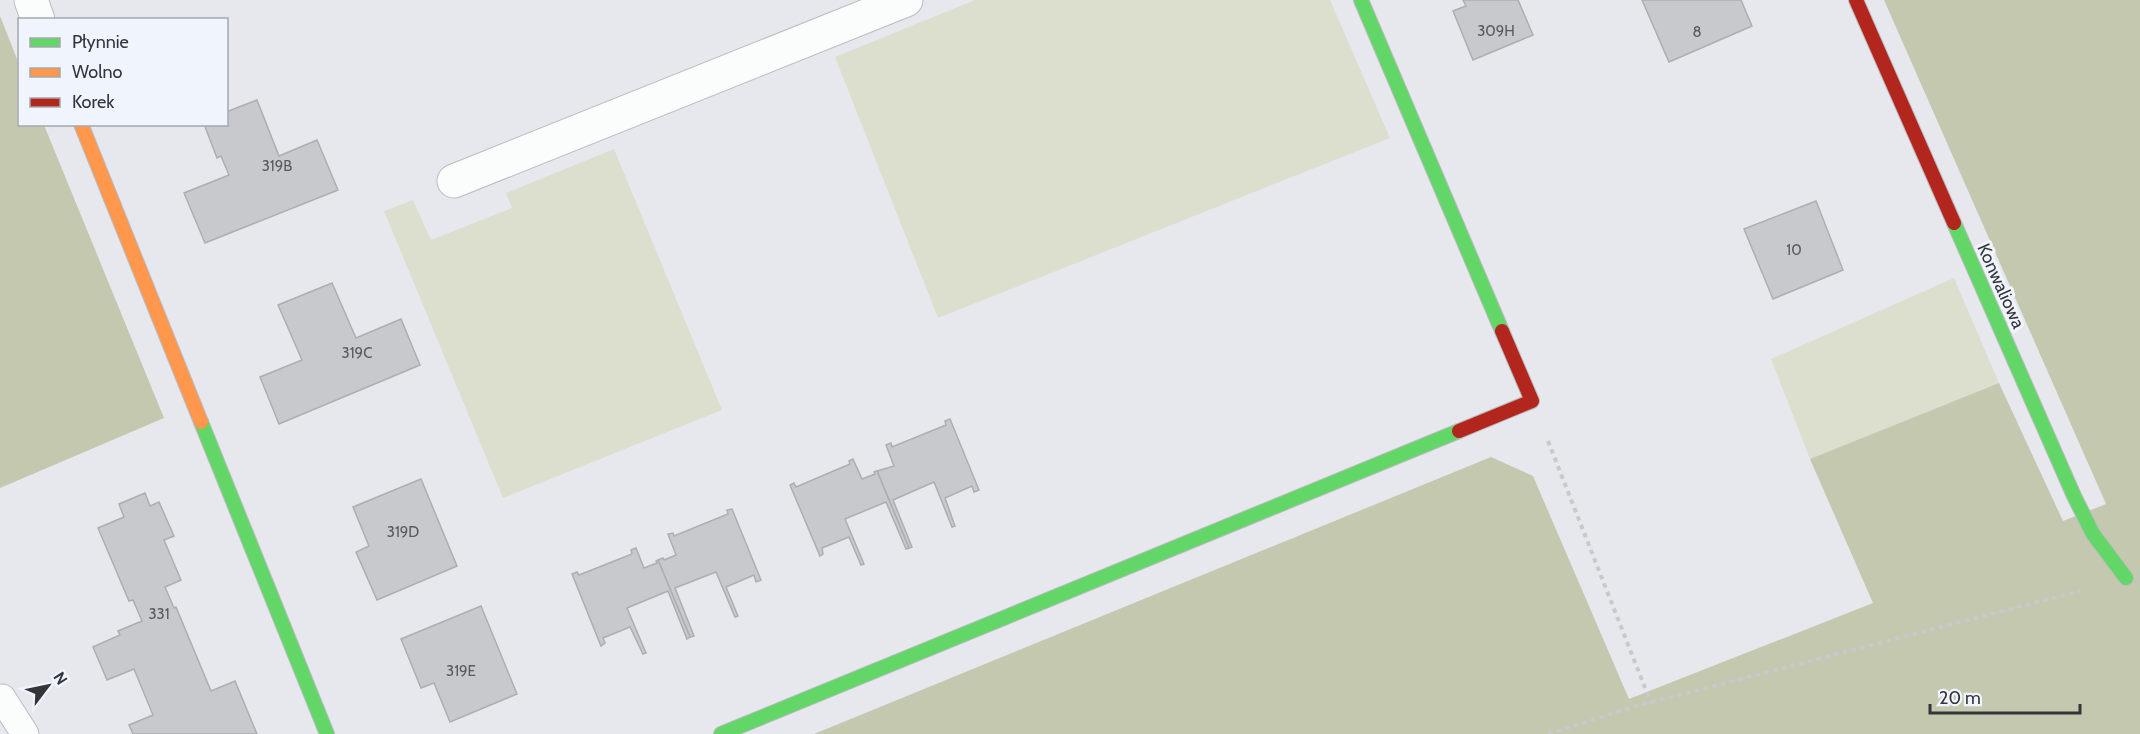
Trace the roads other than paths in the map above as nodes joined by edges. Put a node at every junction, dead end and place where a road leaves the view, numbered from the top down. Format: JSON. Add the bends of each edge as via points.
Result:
{"nodes":[{"id":1,"x":30,"y":0,"type":"edge"},
{"id":2,"x":906,"y":0,"type":"edge"},
{"id":3,"x":1361,"y":0,"type":"edge"},
{"id":4,"x":1856,"y":0,"type":"edge"},
{"id":5,"x":37,"y":18,"type":"edge"},
{"id":6,"x":82,"y":126,"type":"edge"},
{"id":7,"x":454,"y":181,"type":"dead end"},
{"id":8,"x":2126,"y":578,"type":"road end"},
{"id":9,"x":2,"y":698,"type":"dead end"},
{"id":10,"x":25,"y":734,"type":"edge"},
{"id":11,"x":327,"y":734,"type":"edge"},
{"id":12,"x":721,"y":734,"type":"edge"}],
"edges":[{"from":1,"to":5,"type":"street"},
{"from":2,"to":7,"type":"street"},
{"from":3,"to":12,"type":"street","via":[[1532,401]]},
{"from":4,"to":8,"type":"street","name":"Konwaliowa","via":[[2074,496],[2093,534]]},
{"from":6,"to":11,"type":"street"},
{"from":9,"to":10,"type":"lane"}]}
